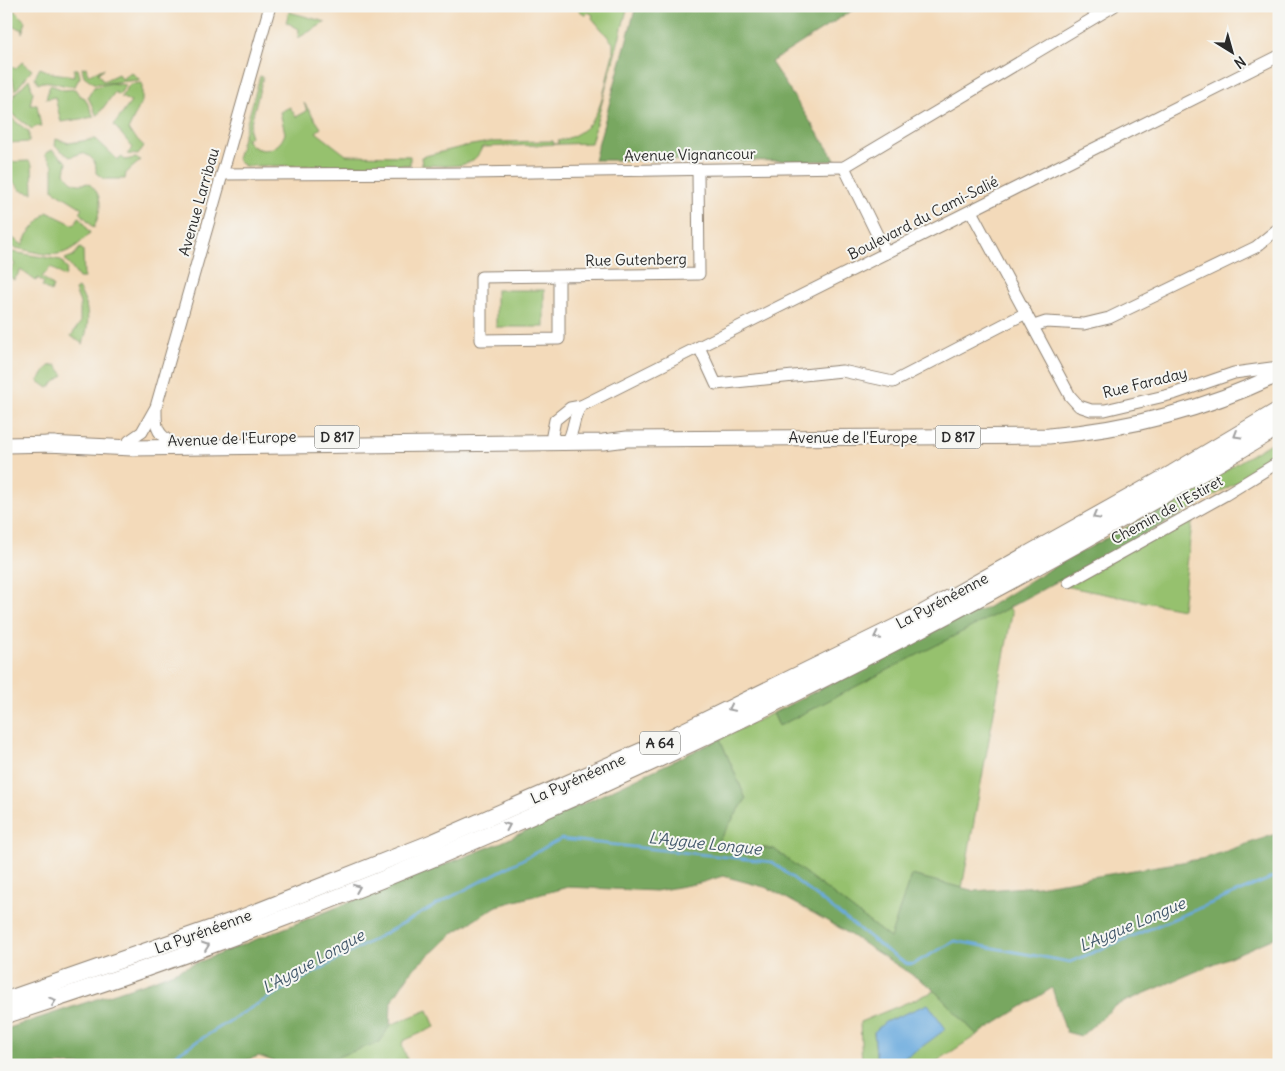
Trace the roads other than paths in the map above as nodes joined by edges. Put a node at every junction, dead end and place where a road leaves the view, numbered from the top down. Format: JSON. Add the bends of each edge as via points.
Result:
{"nodes":[{"id":1,"x":270,"y":6,"type":"edge"},
{"id":2,"x":1114,"y":6,"type":"edge"},
{"id":3,"x":1279,"y":56,"type":"edge"},
{"id":4,"x":844,"y":167,"type":"junction"},
{"id":5,"x":698,"y":171,"type":"junction"},
{"id":6,"x":222,"y":174,"type":"junction"},
{"id":7,"x":970,"y":211,"type":"junction"},
{"id":8,"x":1279,"y":228,"type":"edge"},
{"id":9,"x":886,"y":253,"type":"junction"},
{"id":10,"x":559,"y":276,"type":"junction"},
{"id":11,"x":1026,"y":313,"type":"junction"},
{"id":12,"x":1034,"y":326,"type":"junction"},
{"id":13,"x":699,"y":347,"type":"junction"},
{"id":14,"x":1279,"y":367,"type":"edge"},
{"id":15,"x":1279,"y":374,"type":"edge"},
{"id":16,"x":156,"y":406,"type":"junction"},
{"id":17,"x":581,"y":406,"type":"junction"},
{"id":18,"x":1279,"y":410,"type":"edge"},
{"id":19,"x":1279,"y":427,"type":"edge"},
{"id":20,"x":562,"y":438,"type":"junction"},
{"id":21,"x":129,"y":441,"type":"junction"},
{"id":22,"x":169,"y":441,"type":"junction"},
{"id":23,"x":47,"y":444,"type":"junction"},
{"id":24,"x":6,"y":445,"type":"edge"},
{"id":25,"x":1279,"y":462,"type":"edge"},
{"id":26,"x":1069,"y":582,"type":"dead end"},
{"id":27,"x":6,"y":1000,"type":"edge"},
{"id":28,"x":6,"y":1016,"type":"edge"}],
"edges":[{"from":1,"to":6,"type":"street","name":"Avenue Larribau"},
{"from":2,"to":4,"type":"street","name":"Avenue Vignancour"},
{"from":3,"to":7,"type":"street","name":"Boulevard du Cami-Salié"},
{"from":4,"to":5,"type":"street","name":"Avenue Vignancour"},
{"from":4,"to":9,"type":"street"},
{"from":5,"to":6,"type":"street","name":"Avenue Vignancour"},
{"from":5,"to":10,"type":"street","name":"Rue Gutenberg","via":[[699,274]]},
{"from":6,"to":16,"type":"street","name":"Avenue Larribau"},
{"from":7,"to":9,"type":"street","name":"Boulevard du Cami-Salié"},
{"from":7,"to":11,"type":"street","name":"Rue Faraday"},
{"from":8,"to":12,"type":"street","via":[[1256,247],[1109,318],[1084,324],[1046,322]]},
{"from":9,"to":13,"type":"street","name":"Boulevard du Cami-Salié"},
{"from":10,"to":10,"type":"street","name":"Rue Gutenberg","via":[[481,277],[481,340],[560,339]]},
{"from":11,"to":12,"type":"street","name":"Rue Faraday"},
{"from":11,"to":13,"type":"street","via":[[893,382],[842,371],[716,384]]},
{"from":12,"to":14,"type":"street","name":"Rue Faraday","via":[[1070,396],[1079,406],[1091,410],[1105,410],[1173,394],[1234,373]]},
{"from":13,"to":17,"type":"street","name":"Boulevard du Cami-Salié"},
{"from":15,"to":20,"type":"main road","name":"Avenue de l'Europe","number":"D 817","via":[[1188,411],[1142,423],[1072,434],[1016,437]]},
{"from":16,"to":21,"type":"street","name":"Avenue Larribau","via":[[145,429]]},
{"from":16,"to":22,"type":"street","name":"Avenue Larribau","via":[[156,427]]},
{"from":17,"to":20,"type":"street"},
{"from":17,"to":20,"type":"street","name":"Boulevard du Cami-Salié","via":[[570,408],[555,420]]},
{"from":18,"to":27,"type":"highway","name":"La Pyrénéenne","number":"A 64","one_way":true,"via":[[914,618],[653,746],[433,842],[250,915]]},
{"from":28,"to":19,"type":"highway","name":"La Pyrénéenne","number":"A 64","one_way":true,"via":[[273,921],[439,856],[658,760],[923,629]]},
{"from":20,"to":22,"type":"main road","name":"Avenue de l'Europe","number":"D 817","via":[[253,437]]},
{"from":20,"to":23,"type":"main road","name":"Avenue de l'Europe","number":"D 817","via":[[124,448]]},
{"from":21,"to":22,"type":"main road","name":"Avenue de l'Europe","number":"D 817"},
{"from":21,"to":23,"type":"main road","name":"Avenue de l'Europe","number":"D 817"},
{"from":23,"to":24,"type":"main road","name":"Avenue de l'Europe","number":"D 817"},
{"from":25,"to":26,"type":"street","name":"Chemin de l'Estiret","via":[[1225,496]]}]}
